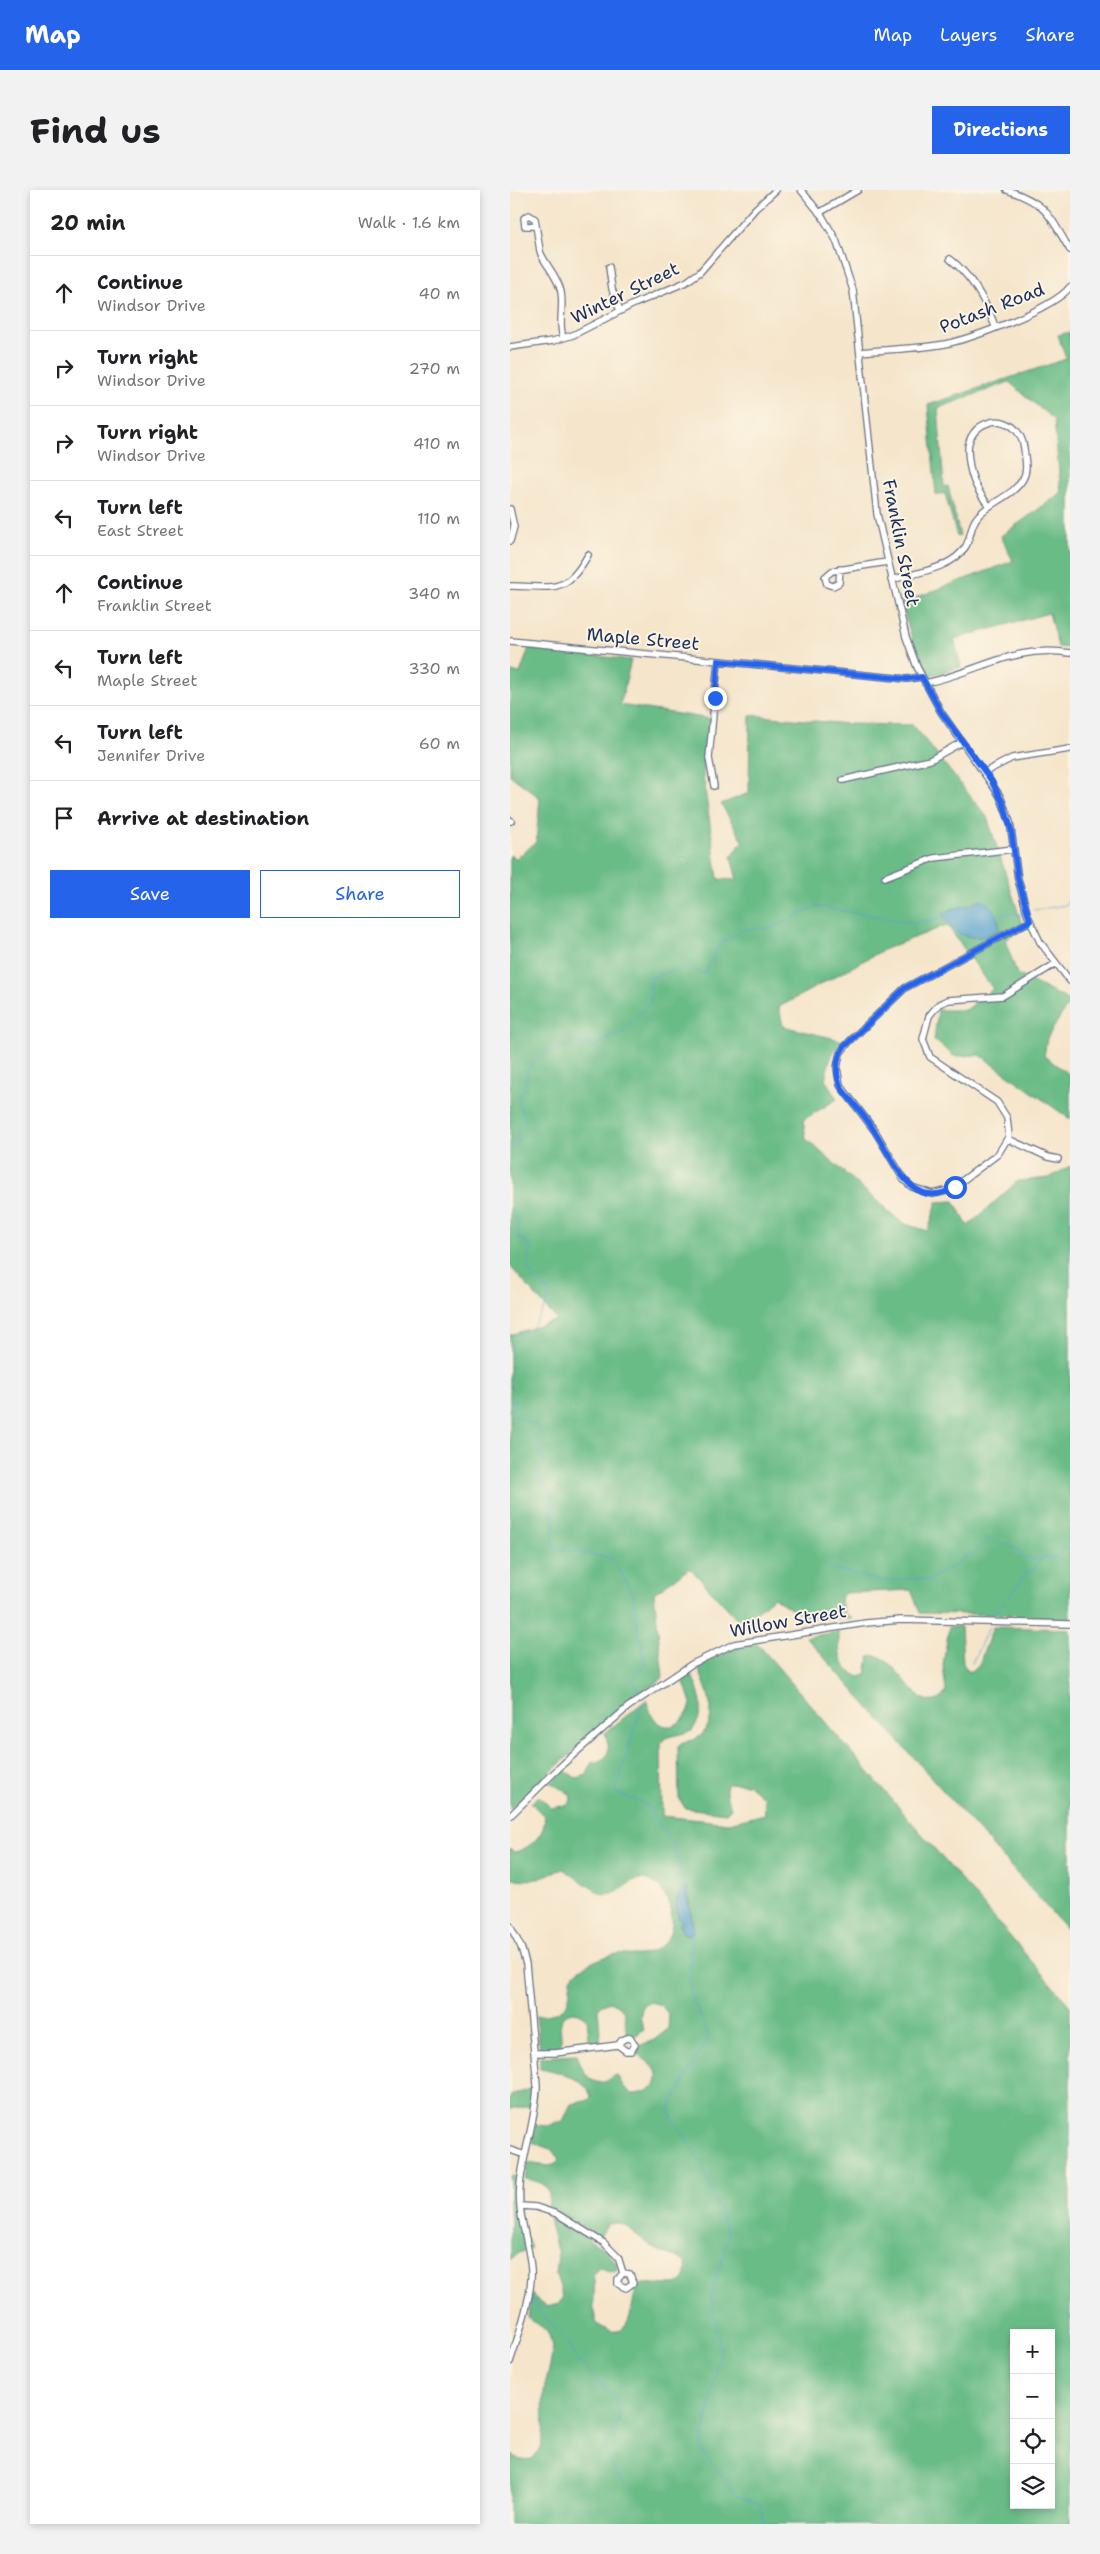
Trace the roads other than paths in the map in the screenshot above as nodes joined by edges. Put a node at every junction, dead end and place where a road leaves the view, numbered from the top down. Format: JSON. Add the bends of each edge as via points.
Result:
{"nodes":[{"id":1,"x":776,"y":190,"type":"edge"},
{"id":2,"x":801,"y":190,"type":"edge"},
{"id":3,"x":858,"y":190,"type":"edge"},
{"id":4,"x":1007,"y":190,"type":"edge"},
{"id":5,"x":819,"y":212,"type":"junction"},
{"id":6,"x":536,"y":226,"type":"dead end"},
{"id":7,"x":1070,"y":250,"type":"edge"},
{"id":8,"x":950,"y":259,"type":"dead end"},
{"id":9,"x":609,"y":267,"type":"dead end"},
{"id":10,"x":1070,"y":287,"type":"edge"},
{"id":11,"x":620,"y":311,"type":"junction"},
{"id":12,"x":995,"y":326,"type":"junction"},
{"id":13,"x":563,"y":338,"type":"junction"},
{"id":14,"x":510,"y":347,"type":"edge"},
{"id":15,"x":860,"y":352,"type":"junction"},
{"id":16,"x":989,"y":506,"type":"junction"},
{"id":17,"x":510,"y":509,"type":"edge"},
{"id":18,"x":510,"y":541,"type":"edge"},
{"id":19,"x":588,"y":555,"type":"dead end"},
{"id":20,"x":887,"y":562,"type":"junction"},
{"id":21,"x":840,"y":569,"type":"dead end"},
{"id":22,"x":891,"y":580,"type":"junction"},
{"id":23,"x":510,"y":586,"type":"edge"},
{"id":24,"x":510,"y":641,"type":"edge"},
{"id":25,"x":1070,"y":653,"type":"edge"},
{"id":26,"x":718,"y":661,"type":"junction"},
{"id":27,"x":922,"y":677,"type":"junction"},
{"id":28,"x":925,"y":683,"type":"junction"},
{"id":29,"x":962,"y":742,"type":"junction"},
{"id":30,"x":1070,"y":749,"type":"edge"},
{"id":31,"x":985,"y":772,"type":"junction"},
{"id":32,"x":842,"y":780,"type":"dead end"},
{"id":33,"x":714,"y":786,"type":"dead end"},
{"id":34,"x":1014,"y":849,"type":"junction"},
{"id":35,"x":885,"y":877,"type":"dead end"},
{"id":36,"x":1030,"y":921,"type":"junction"},
{"id":37,"x":1055,"y":964,"type":"junction"},
{"id":38,"x":1070,"y":981,"type":"edge"},
{"id":39,"x":1008,"y":1139,"type":"junction"},
{"id":40,"x":1058,"y":1159,"type":"dead end"},
{"id":41,"x":1070,"y":1624,"type":"edge"},
{"id":42,"x":510,"y":1816,"type":"edge"},
{"id":43,"x":510,"y":1926,"type":"edge"},
{"id":44,"x":618,"y":2045,"type":"dead end"},
{"id":45,"x":535,"y":2053,"type":"junction"},
{"id":46,"x":510,"y":2150,"type":"edge"},
{"id":47,"x":525,"y":2155,"type":"junction"},
{"id":48,"x":521,"y":2206,"type":"junction"},
{"id":49,"x":623,"y":2273,"type":"dead end"},
{"id":50,"x":510,"y":2362,"type":"edge"}],
"edges":[{"from":1,"to":11,"type":"street","name":"Winter Street","via":[[693,277]]},
{"from":2,"to":5,"type":"street","name":"Franklin Street"},
{"from":3,"to":5,"type":"street"},
{"from":4,"to":7,"type":"street","via":[[1031,198],[1044,208]]},
{"from":5,"to":15,"type":"street","name":"Franklin Street","via":[[839,247],[851,280]]},
{"from":6,"to":13,"type":"street","via":[[541,254],[561,291]]},
{"from":8,"to":12,"type":"street","via":[[976,288]]},
{"from":9,"to":11,"type":"street"},
{"from":10,"to":12,"type":"street","name":"Potash Road","via":[[1045,307]]},
{"from":11,"to":13,"type":"street","name":"Winter Street","via":[[590,328]]},
{"from":12,"to":15,"type":"street","name":"Potash Road","via":[[943,344]]},
{"from":13,"to":14,"type":"street","name":"Winter Street"},
{"from":15,"to":20,"type":"street","name":"Franklin Street","via":[[877,514]]},
{"from":16,"to":16,"type":"street","via":[[1018,485],[1025,471],[1020,435],[1001,422],[988,422],[979,427],[969,444],[972,479]]},
{"from":16,"to":22,"type":"street","via":[[974,520],[967,544],[960,554],[944,564]]},
{"from":17,"to":18,"type":"street","via":[[514,527]]},
{"from":19,"to":23,"type":"street","via":[[577,575],[563,585]]},
{"from":20,"to":21,"type":"street"},
{"from":20,"to":22,"type":"street","name":"Franklin Street"},
{"from":22,"to":27,"type":"street","name":"Franklin Street","via":[[906,637]]},
{"from":24,"to":26,"type":"street","name":"Maple Street"},
{"from":25,"to":28,"type":"street","via":[[1048,650],[1018,654]]},
{"from":26,"to":27,"type":"street","name":"Maple Street","via":[[907,679]]},
{"from":26,"to":33,"type":"street","via":[[709,758]]},
{"from":27,"to":28,"type":"street","name":"Franklin Street"},
{"from":28,"to":29,"type":"street","name":"Franklin Street"},
{"from":29,"to":31,"type":"street","name":"Franklin Street"},
{"from":29,"to":32,"type":"street","via":[[930,760]]},
{"from":30,"to":31,"type":"street","via":[[1012,758]]},
{"from":31,"to":34,"type":"street","name":"Franklin Street","via":[[1006,810]]},
{"from":34,"to":35,"type":"street","via":[[934,858]]},
{"from":34,"to":36,"type":"street","name":"Franklin Street"},
{"from":36,"to":37,"type":"street","name":"Franklin Street"},
{"from":36,"to":39,"type":"street","via":[[905,988],[844,1047],[837,1068],[842,1089],[875,1131],[904,1180],[917,1190],[932,1194],[950,1190],[998,1154]]},
{"from":37,"to":38,"type":"street","name":"Franklin Street"},
{"from":37,"to":39,"type":"street","via":[[1004,996],[943,1001],[924,1026],[923,1044],[930,1058],[997,1102],[1007,1118]]},
{"from":39,"to":40,"type":"street"},
{"from":41,"to":42,"type":"street","name":"Willow Street","via":[[901,1620],[729,1646],[692,1664],[628,1707]]},
{"from":43,"to":45,"type":"street","via":[[526,1964]]},
{"from":44,"to":45,"type":"street"},
{"from":45,"to":47,"type":"street","via":[[537,2102]]},
{"from":46,"to":47,"type":"street"},
{"from":47,"to":48,"type":"street"},
{"from":48,"to":49,"type":"street","via":[[557,2214],[604,2243],[618,2257]]},
{"from":48,"to":50,"type":"street","via":[[531,2275]]}]}
